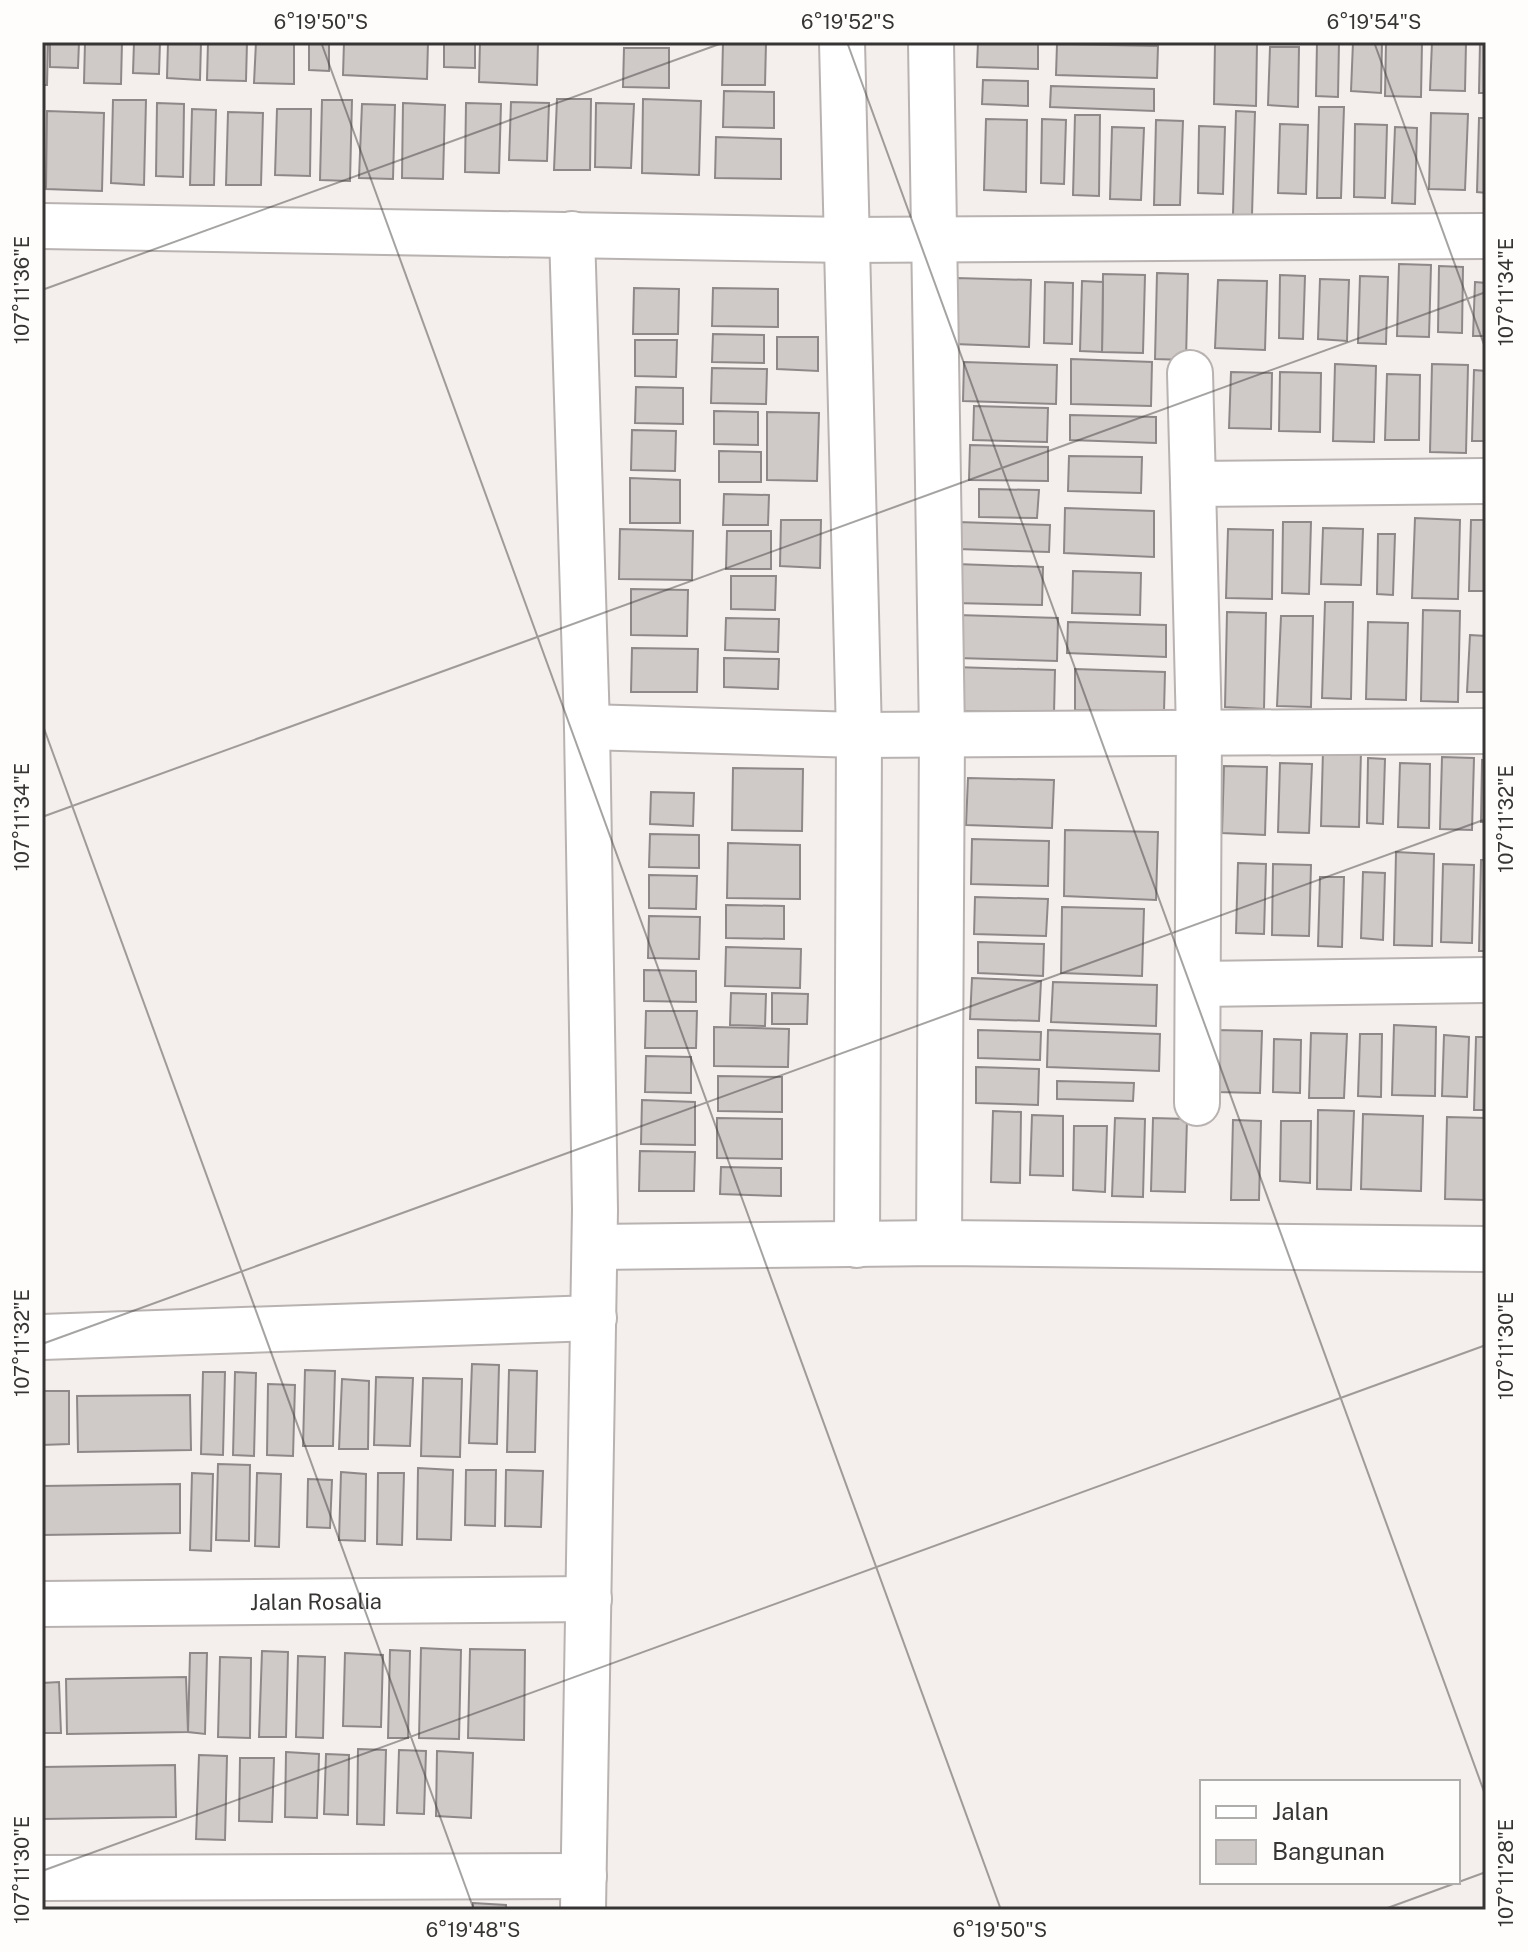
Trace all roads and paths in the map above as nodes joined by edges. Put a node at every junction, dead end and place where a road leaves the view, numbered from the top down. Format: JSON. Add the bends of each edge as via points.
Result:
{"nodes":[{"id":1,"x":842,"y":42,"type":"edge"},
{"id":2,"x":931,"y":42,"type":"edge"},
{"id":3,"x":42,"y":226,"type":"edge"},
{"id":4,"x":572,"y":234,"type":"junction"},
{"id":5,"x":1486,"y":236,"type":"edge"},
{"id":6,"x":936,"y":239,"type":"junction"},
{"id":7,"x":847,"y":240,"type":"junction"},
{"id":8,"x":1190,"y":373,"type":"dead end"},
{"id":9,"x":1486,"y":481,"type":"edge"},
{"id":10,"x":1193,"y":484,"type":"junction"},
{"id":11,"x":587,"y":727,"type":"junction"},
{"id":12,"x":1199,"y":731,"type":"junction"},
{"id":13,"x":1486,"y":731,"type":"edge"},
{"id":14,"x":942,"y":734,"type":"junction"},
{"id":15,"x":859,"y":735,"type":"junction"},
{"id":16,"x":1486,"y":980,"type":"edge"},
{"id":17,"x":1198,"y":984,"type":"junction"},
{"id":18,"x":1197,"y":1103,"type":"dead end"},
{"id":19,"x":939,"y":1243,"type":"junction"},
{"id":20,"x":857,"y":1245,"type":"junction"},
{"id":21,"x":595,"y":1247,"type":"junction"},
{"id":22,"x":1486,"y":1249,"type":"edge"},
{"id":23,"x":594,"y":1318,"type":"junction"},
{"id":24,"x":42,"y":1337,"type":"edge"},
{"id":25,"x":589,"y":1599,"type":"junction"},
{"id":26,"x":42,"y":1604,"type":"edge"},
{"id":27,"x":42,"y":1878,"type":"edge"},
{"id":28,"x":584,"y":1893,"type":"edge"}],
"edges":[{"from":1,"to":7,"type":"street"},
{"from":2,"to":6,"type":"street"},
{"from":3,"to":4,"type":"street"},
{"from":4,"to":7,"type":"street"},
{"from":4,"to":11,"type":"street"},
{"from":5,"to":6,"type":"street"},
{"from":6,"to":7,"type":"street"},
{"from":6,"to":14,"type":"street"},
{"from":7,"to":15,"type":"street"},
{"from":8,"to":10,"type":"street"},
{"from":9,"to":10,"type":"street"},
{"from":10,"to":12,"type":"street"},
{"from":11,"to":15,"type":"street"},
{"from":11,"to":21,"type":"street"},
{"from":12,"to":13,"type":"street"},
{"from":12,"to":14,"type":"street"},
{"from":12,"to":17,"type":"street"},
{"from":14,"to":15,"type":"street"},
{"from":14,"to":19,"type":"street"},
{"from":15,"to":20,"type":"street"},
{"from":16,"to":17,"type":"street"},
{"from":17,"to":18,"type":"street"},
{"from":19,"to":20,"type":"street"},
{"from":19,"to":22,"type":"street"},
{"from":20,"to":21,"type":"street"},
{"from":21,"to":23,"type":"street"},
{"from":23,"to":24,"type":"street"},
{"from":23,"to":25,"type":"street"},
{"from":25,"to":26,"type":"street","name":"Jalan Rosalia"},
{"from":25,"to":28,"type":"street"},
{"from":27,"to":28,"type":"street"}]}
